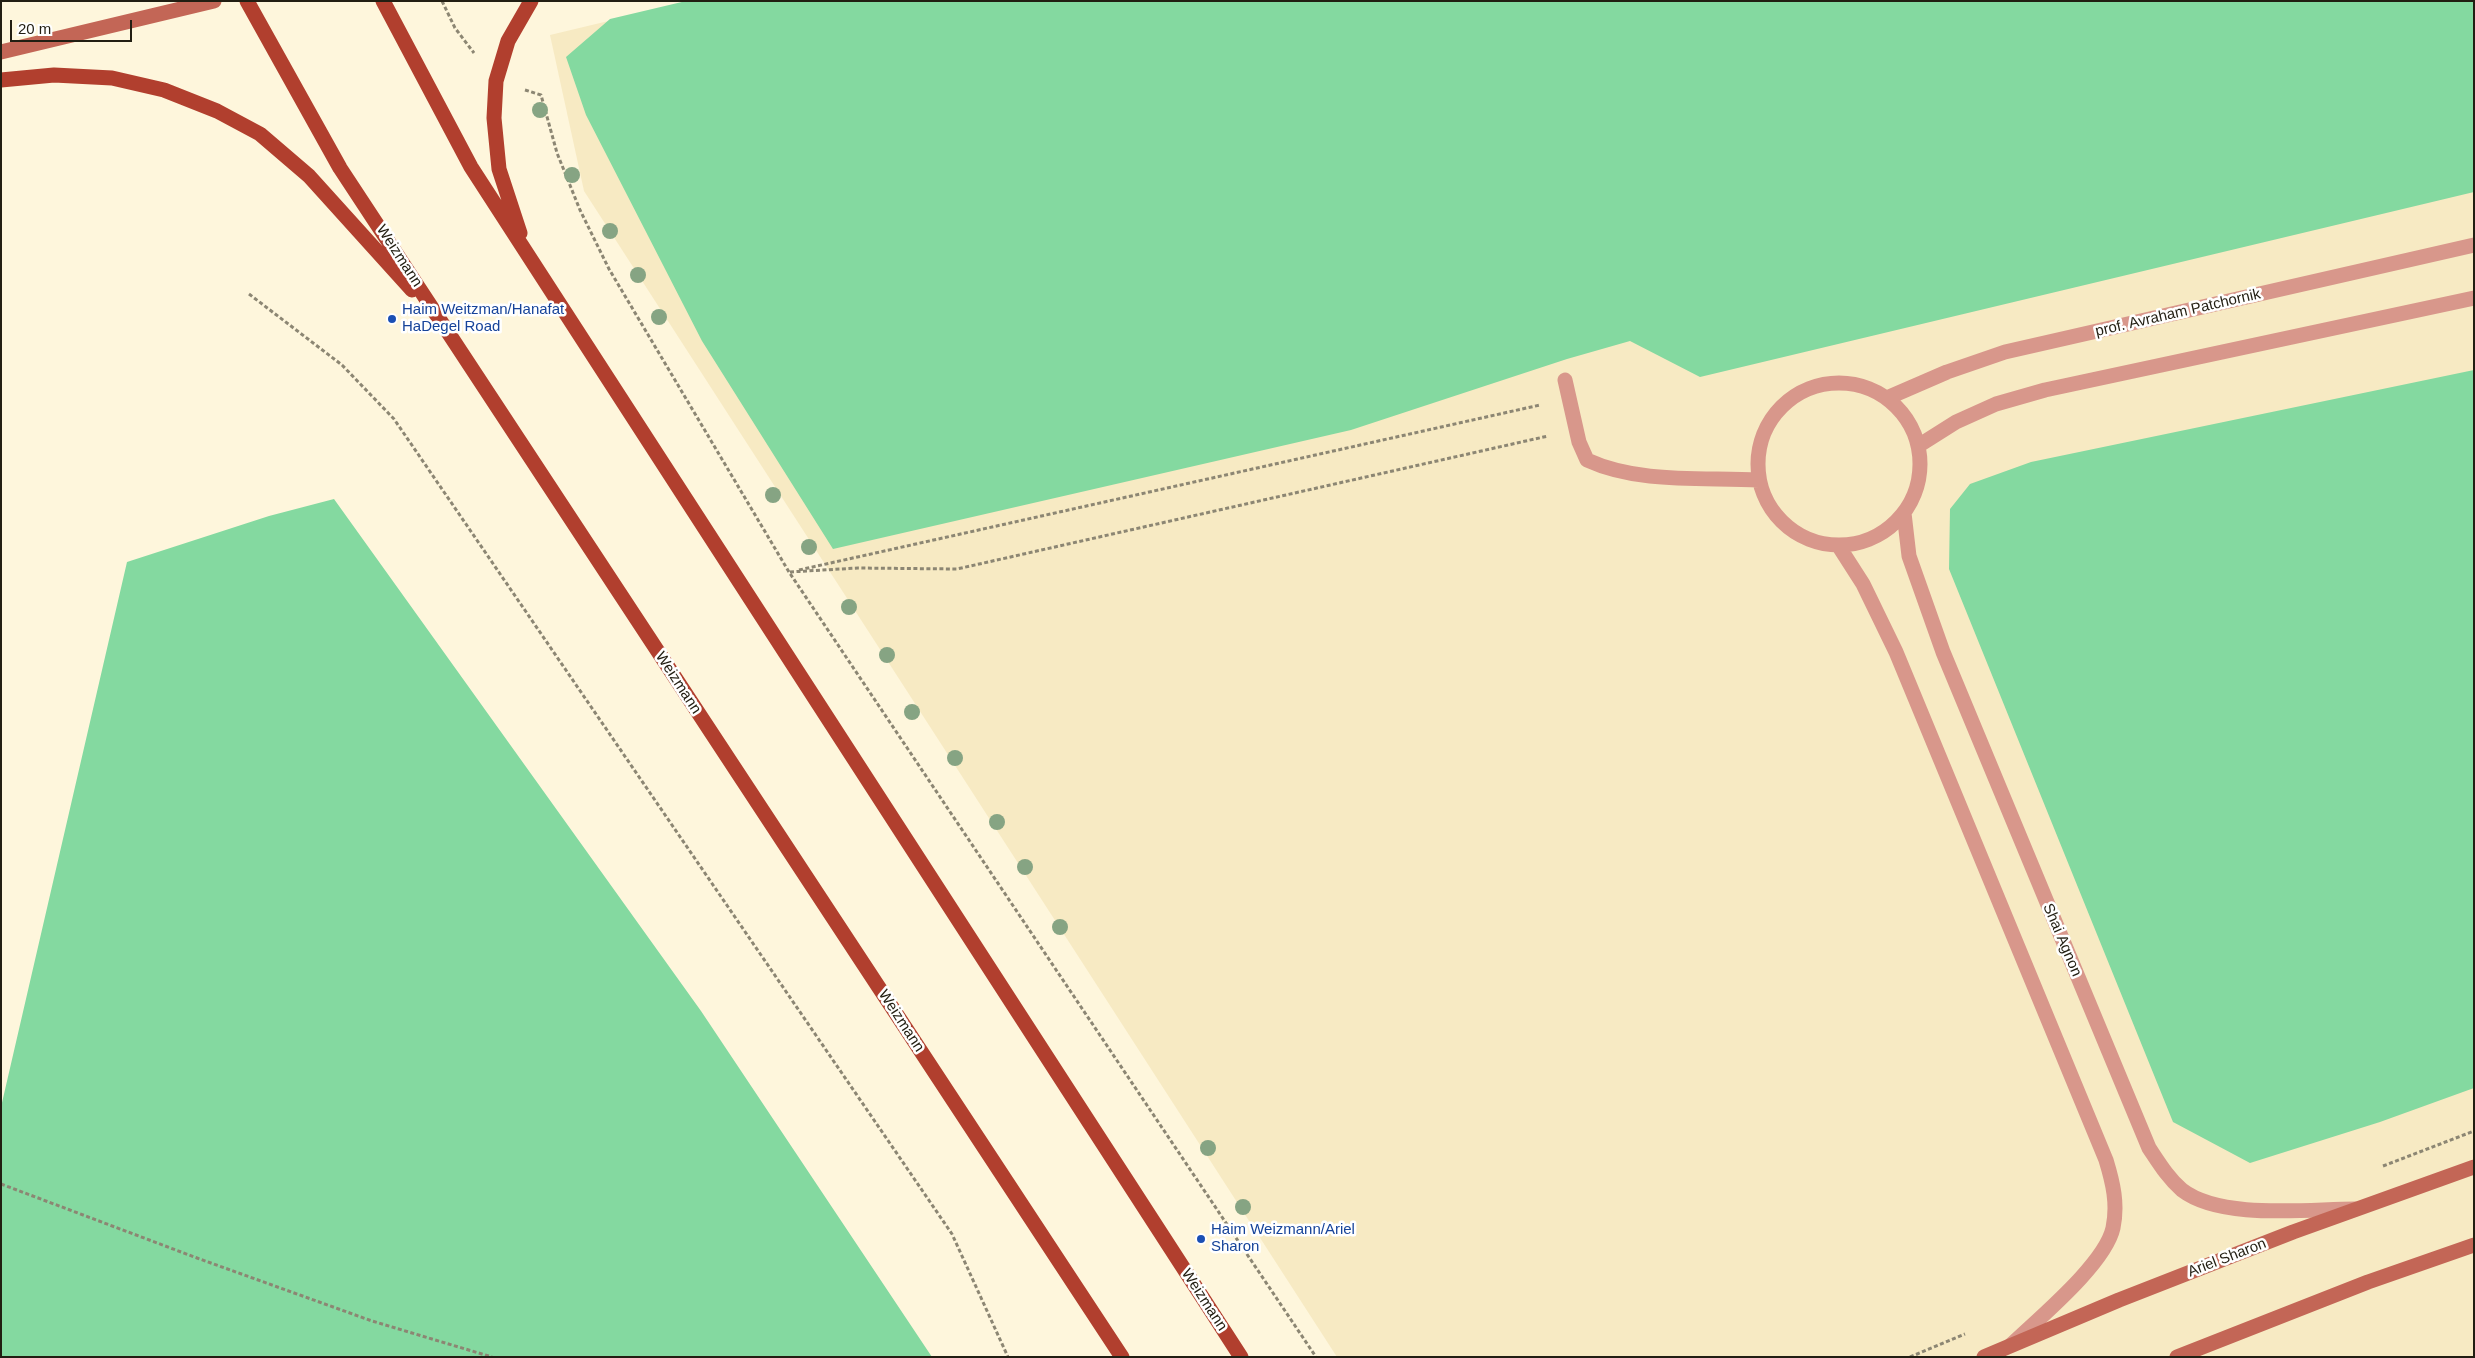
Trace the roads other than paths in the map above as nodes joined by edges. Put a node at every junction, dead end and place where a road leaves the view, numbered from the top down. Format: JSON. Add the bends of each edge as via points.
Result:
{"nodes":[{"id":1,"x":214,"y":1,"type":"edge"},
{"id":2,"x":247,"y":1,"type":"edge"},
{"id":3,"x":383,"y":1,"type":"edge"},
{"id":4,"x":532,"y":1,"type":"edge"},
{"id":5,"x":1,"y":52,"type":"edge"},
{"id":6,"x":1,"y":80,"type":"edge"},
{"id":7,"x":2474,"y":245,"type":"edge"},
{"id":8,"x":526,"y":251,"type":"junction"},
{"id":9,"x":2474,"y":298,"type":"edge"},
{"id":10,"x":444,"y":326,"type":"junction"},
{"id":11,"x":1565,"y":380,"type":"dead end"},
{"id":12,"x":1887,"y":398,"type":"junction"},
{"id":13,"x":1918,"y":446,"type":"junction"},
{"id":14,"x":1759,"y":480,"type":"junction"},
{"id":15,"x":1904,"y":513,"type":"junction"},
{"id":16,"x":1838,"y":545,"type":"junction"},
{"id":17,"x":2474,"y":1167,"type":"edge"},
{"id":18,"x":2356,"y":1209,"type":"junction"},
{"id":19,"x":2474,"y":1245,"type":"edge"},
{"id":20,"x":2011,"y":1345,"type":"junction"},
{"id":21,"x":1122,"y":1357,"type":"edge"},
{"id":22,"x":1241,"y":1357,"type":"edge"},
{"id":23,"x":1984,"y":1357,"type":"edge"},
{"id":24,"x":2177,"y":1357,"type":"edge"}],
"edges":[{"from":1,"to":5,"type":"street"},
{"from":2,"to":10,"type":"main road","name":"Weizmann","via":[[340,168]]},
{"from":3,"to":8,"type":"main road","name":"Weizmann","via":[[471,167]]},
{"from":4,"to":8,"type":"main road","via":[[508,41],[496,81],[494,118],[499,168]]},
{"from":6,"to":10,"type":"main road","via":[[54,75],[112,78],[164,90],[217,111],[260,134],[309,176]]},
{"from":7,"to":12,"type":"street","name":"prof. Avraham Patchornik","via":[[2005,352]]},
{"from":8,"to":22,"type":"main road","name":"Weizmann"},
{"from":9,"to":13,"type":"street","via":[[2045,390],[1996,404],[1956,422]]},
{"from":10,"to":21,"type":"main road","name":"Weizmann"},
{"from":11,"to":14,"type":"street","via":[[1587,460],[1606,469],[1650,476]]},
{"from":12,"to":13,"type":"street","via":[[1912,427]]},
{"from":12,"to":14,"type":"street","via":[[1864,387],[1839,383],[1814,387],[1792,398],[1773,416],[1762,439]]},
{"from":13,"to":15,"type":"street","via":[[1920,469],[1915,492]]},
{"from":14,"to":16,"type":"street","via":[[1776,515],[1793,531],[1814,541]]},
{"from":15,"to":16,"type":"street","via":[[1886,530],[1863,541]]},
{"from":15,"to":18,"type":"street","name":"Shai Agnon","via":[[1909,556],[1943,652],[2149,1148],[2166,1175],[2196,1197],[2233,1209]]},
{"from":16,"to":20,"type":"street","via":[[1863,584],[1896,652],[2102,1151],[2115,1192],[2113,1229],[2095,1264]]},
{"from":17,"to":18,"type":"street","name":"Ariel Sharon"},
{"from":18,"to":20,"type":"street","name":"Ariel Sharon","via":[[2128,1296]]},
{"from":19,"to":24,"type":"street","via":[[2368,1282]]},
{"from":20,"to":23,"type":"street","name":"Ariel Sharon"}]}
